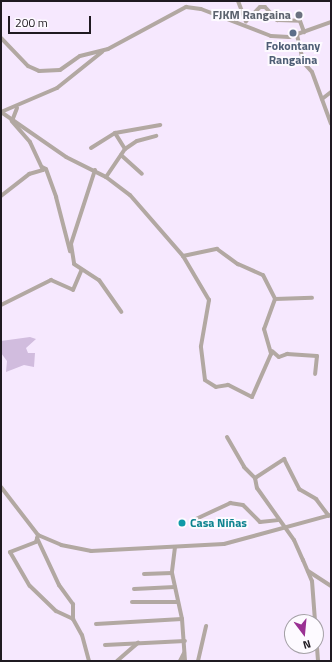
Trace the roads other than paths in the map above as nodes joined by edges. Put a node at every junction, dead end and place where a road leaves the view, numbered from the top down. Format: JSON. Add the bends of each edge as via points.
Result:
{"nodes":[{"id":1,"x":238,"y":1,"type":"edge"},
{"id":2,"x":246,"y":22,"type":"junction"},
{"id":3,"x":331,"y":22,"type":"edge"},
{"id":4,"x":304,"y":32,"type":"junction"},
{"id":5,"x":297,"y":34,"type":"junction"},
{"id":6,"x":1,"y":38,"type":"edge"},
{"id":7,"x":108,"y":48,"type":"junction"},
{"id":8,"x":331,"y":92,"type":"edge"},
{"id":9,"x":322,"y":99,"type":"junction"},
{"id":10,"x":17,"y":108,"type":"junction"},
{"id":11,"x":1,"y":112,"type":"edge"},
{"id":12,"x":12,"y":121,"type":"junction"},
{"id":13,"x":331,"y":124,"type":"edge"},
{"id":14,"x":160,"y":125,"type":"dead end"},
{"id":15,"x":115,"y":133,"type":"junction"},
{"id":16,"x":156,"y":136,"type":"dead end"},
{"id":17,"x":91,"y":148,"type":"dead end"},
{"id":18,"x":125,"y":149,"type":"junction"},
{"id":19,"x":121,"y":155,"type":"junction"},
{"id":20,"x":42,"y":167,"type":"junction"},
{"id":21,"x":95,"y":170,"type":"junction"},
{"id":22,"x":142,"y":174,"type":"dead end"},
{"id":23,"x":106,"y":177,"type":"junction"},
{"id":24,"x":1,"y":196,"type":"edge"},
{"id":25,"x":183,"y":256,"type":"junction"},
{"id":26,"x":73,"y":260,"type":"junction"},
{"id":27,"x":81,"y":271,"type":"junction"},
{"id":28,"x":312,"y":298,"type":"dead end"},
{"id":29,"x":274,"y":299,"type":"junction"},
{"id":30,"x":1,"y":305,"type":"edge"},
{"id":31,"x":121,"y":312,"type":"dead end"},
{"id":32,"x":270,"y":349,"type":"junction"},
{"id":33,"x":315,"y":374,"type":"dead end"},
{"id":34,"x":227,"y":437,"type":"dead end"},
{"id":35,"x":255,"y":478,"type":"junction"},
{"id":36,"x":1,"y":487,"type":"edge"},
{"id":37,"x":330,"y":516,"type":"edge"},
{"id":38,"x":196,"y":519,"type":"dead end"},
{"id":39,"x":278,"y":520,"type":"junction"},
{"id":40,"x":284,"y":528,"type":"junction"},
{"id":41,"x":38,"y":537,"type":"junction"},
{"id":42,"x":174,"y":547,"type":"junction"},
{"id":43,"x":308,"y":571,"type":"junction"},
{"id":44,"x":172,"y":573,"type":"junction"},
{"id":45,"x":144,"y":574,"type":"dead end"},
{"id":46,"x":331,"y":586,"type":"edge"},
{"id":47,"x":175,"y":587,"type":"junction"},
{"id":48,"x":134,"y":589,"type":"dead end"},
{"id":49,"x":132,"y":602,"type":"dead end"},
{"id":50,"x":178,"y":602,"type":"junction"},
{"id":51,"x":182,"y":618,"type":"junction"},
{"id":52,"x":73,"y":619,"type":"junction"},
{"id":53,"x":96,"y":624,"type":"dead end"},
{"id":54,"x":206,"y":626,"type":"dead end"},
{"id":55,"x":185,"y":641,"type":"junction"},
{"id":56,"x":138,"y":643,"type":"junction"},
{"id":57,"x":106,"y":646,"type":"dead end"},
{"id":58,"x":186,"y":651,"type":"junction"},
{"id":59,"x":89,"y":661,"type":"edge"},
{"id":60,"x":117,"y":661,"type":"edge"},
{"id":61,"x":180,"y":661,"type":"edge"},
{"id":62,"x":185,"y":661,"type":"edge"},
{"id":63,"x":198,"y":661,"type":"edge"},
{"id":64,"x":318,"y":661,"type":"edge"}],
"edges":[{"from":1,"to":2,"type":"street"},
{"from":2,"to":4,"type":"street","via":[[260,7],[265,7],[277,20],[300,21]]},
{"from":2,"to":5,"type":"street","via":[[271,36]]},
{"from":2,"to":7,"type":"street","via":[[186,7]]},
{"from":3,"to":4,"type":"street"},
{"from":4,"to":5,"type":"street"},
{"from":5,"to":9,"type":"street","via":[[303,62],[312,72]]},
{"from":6,"to":7,"type":"street","via":[[28,66],[39,71],[60,70],[80,56]]},
{"from":7,"to":10,"type":"street","via":[[85,63],[61,86]]},
{"from":8,"to":9,"type":"street"},
{"from":9,"to":13,"type":"street"},
{"from":10,"to":11,"type":"street"},
{"from":10,"to":12,"type":"street"},
{"from":11,"to":12,"type":"street"},
{"from":12,"to":20,"type":"street","via":[[30,142]]},
{"from":12,"to":21,"type":"street","via":[[66,157]]},
{"from":14,"to":15,"type":"street"},
{"from":15,"to":17,"type":"street"},
{"from":15,"to":18,"type":"street"},
{"from":16,"to":18,"type":"street","via":[[137,141]]},
{"from":18,"to":19,"type":"street"},
{"from":19,"to":22,"type":"street"},
{"from":19,"to":23,"type":"street"},
{"from":20,"to":24,"type":"street","via":[[40,171],[29,174]]},
{"from":20,"to":26,"type":"street","via":[[46,169],[56,197]]},
{"from":21,"to":23,"type":"street"},
{"from":21,"to":26,"type":"street","via":[[71,244]]},
{"from":23,"to":25,"type":"street","via":[[130,195]]},
{"from":25,"to":29,"type":"street","via":[[190,257],[211,250],[224,251],[238,264],[263,275]]},
{"from":25,"to":32,"type":"street","via":[[209,300],[201,346],[205,380],[216,387],[228,385],[252,397]]},
{"from":26,"to":27,"type":"street"},
{"from":27,"to":30,"type":"street","via":[[73,290],[51,280]]},
{"from":27,"to":31,"type":"street","via":[[99,280]]},
{"from":28,"to":29,"type":"street"},
{"from":29,"to":32,"type":"street","via":[[264,329]]},
{"from":32,"to":33,"type":"street","via":[[279,358],[287,354],[318,356]]},
{"from":34,"to":35,"type":"street","via":[[244,467]]},
{"from":35,"to":37,"type":"street","via":[[284,459],[299,489],[316,499]]},
{"from":35,"to":39,"type":"street","via":[[257,488]]},
{"from":36,"to":41,"type":"street"},
{"from":37,"to":40,"type":"street"},
{"from":38,"to":39,"type":"street","via":[[230,503],[243,505],[260,522]]},
{"from":39,"to":40,"type":"street"},
{"from":40,"to":42,"type":"street","via":[[224,544]]},
{"from":40,"to":43,"type":"street","via":[[294,540]]},
{"from":41,"to":42,"type":"street","via":[[91,551]]},
{"from":41,"to":52,"type":"street","via":[[59,585],[73,604]]},
{"from":41,"to":52,"type":"street","via":[[36,542],[10,552],[30,586],[56,611]]},
{"from":42,"to":44,"type":"street"},
{"from":43,"to":46,"type":"street"},
{"from":43,"to":64,"type":"street","via":[[312,581]]},
{"from":44,"to":45,"type":"street"},
{"from":44,"to":47,"type":"street"},
{"from":47,"to":48,"type":"street"},
{"from":47,"to":50,"type":"street"},
{"from":49,"to":50,"type":"street"},
{"from":50,"to":51,"type":"street"},
{"from":51,"to":53,"type":"street"},
{"from":51,"to":55,"type":"street"},
{"from":52,"to":59,"type":"street","via":[[82,635]]},
{"from":54,"to":63,"type":"street"},
{"from":55,"to":56,"type":"street"},
{"from":55,"to":58,"type":"street"},
{"from":56,"to":57,"type":"street"},
{"from":56,"to":60,"type":"street"},
{"from":58,"to":61,"type":"street"},
{"from":58,"to":62,"type":"street"}]}
